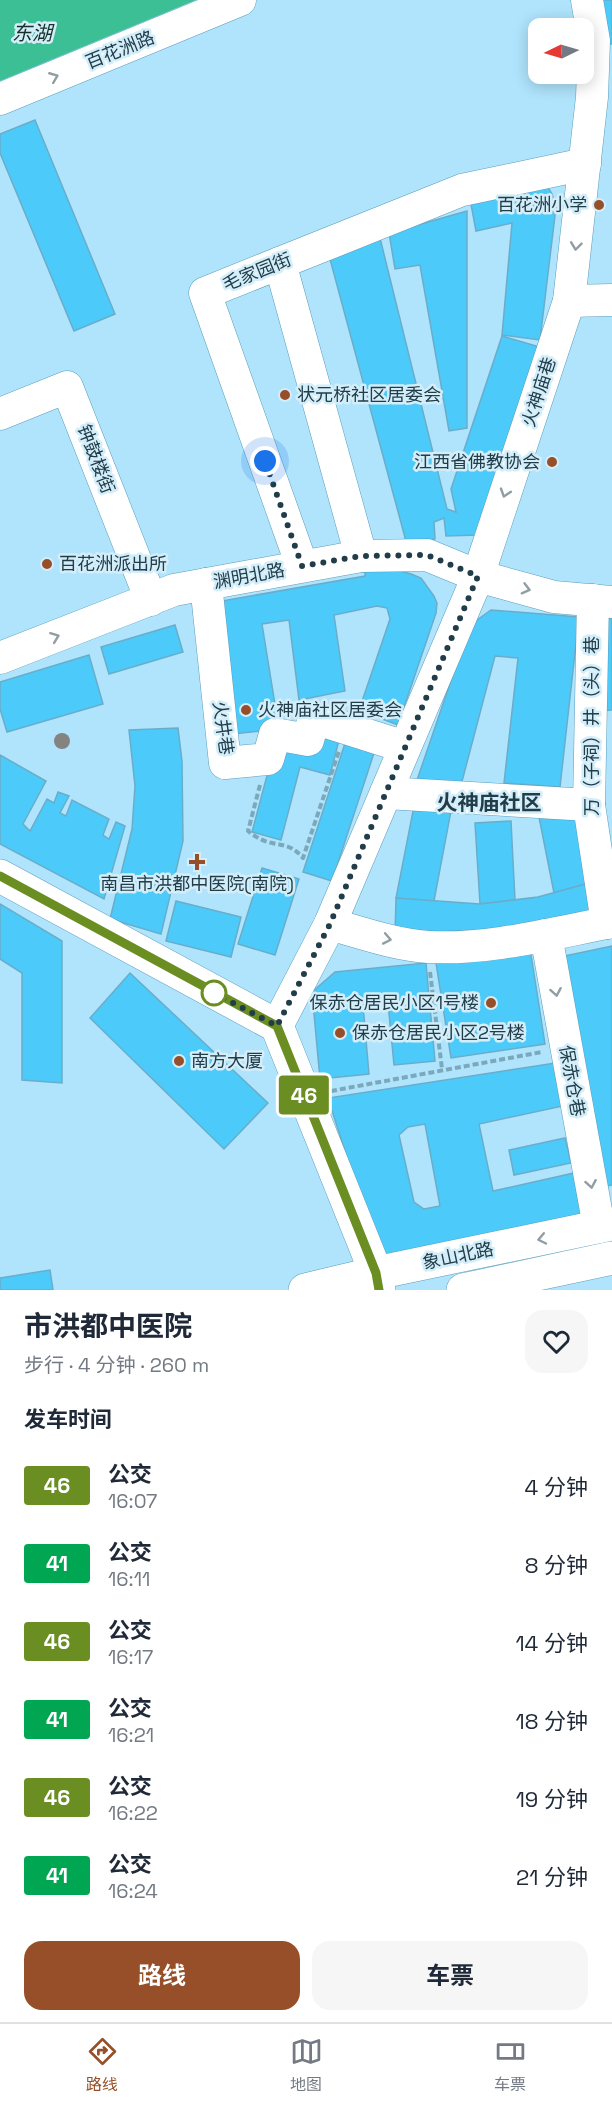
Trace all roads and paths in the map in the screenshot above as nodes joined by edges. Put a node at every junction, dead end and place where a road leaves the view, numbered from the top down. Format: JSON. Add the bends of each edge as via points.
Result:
{"nodes":[{"id":1,"x":240,"y":0,"type":"edge"},
{"id":2,"x":587,"y":0,"type":"edge"},
{"id":3,"x":602,"y":97,"type":"edge"},
{"id":4,"x":0,"y":99,"type":"edge"},
{"id":5,"x":585,"y":164,"type":"junction"},
{"id":6,"x":280,"y":263,"type":"junction"},
{"id":7,"x":612,"y":300,"type":"edge"},
{"id":8,"x":569,"y":301,"type":"junction"},
{"id":9,"x":0,"y":414,"type":"edge"},
{"id":10,"x":361,"y":556,"type":"junction"},
{"id":11,"x":302,"y":566,"type":"junction"},
{"id":12,"x":478,"y":576,"type":"junction"},
{"id":13,"x":206,"y":584,"type":"junction"},
{"id":14,"x":151,"y":600,"type":"junction"},
{"id":15,"x":603,"y":601,"type":"edge"},
{"id":16,"x":0,"y":658,"type":"edge"},
{"id":17,"x":601,"y":721,"type":"edge"},
{"id":18,"x":347,"y":728,"type":"junction"},
{"id":19,"x":405,"y":747,"type":"junction"},
{"id":20,"x":268,"y":759,"type":"junction"},
{"id":21,"x":386,"y":793,"type":"junction"},
{"id":22,"x":589,"y":805,"type":"junction"},
{"id":23,"x":0,"y":876,"type":"edge"},
{"id":24,"x":610,"y":922,"type":"edge"},
{"id":25,"x":330,"y":924,"type":"junction"},
{"id":26,"x":546,"y":934,"type":"junction"},
{"id":27,"x":427,"y":946,"type":"junction"},
{"id":28,"x":277,"y":1026,"type":"junction"},
{"id":29,"x":566,"y":1048,"type":"junction"},
{"id":30,"x":442,"y":1069,"type":"junction"},
{"id":31,"x":305,"y":1096,"type":"junction"},
{"id":32,"x":606,"y":1226,"type":"edge"},
{"id":33,"x":612,"y":1258,"type":"edge"},
{"id":34,"x":378,"y":1281,"type":"edge"},
{"id":35,"x":305,"y":1290,"type":"edge"},
{"id":36,"x":463,"y":1290,"type":"edge"}],
"edges":[{"from":4,"to":1,"type":"street","name":"百花洲路","one_way":true},
{"from":2,"to":3,"type":"street","name":"火神庙巷"},
{"from":3,"to":5,"type":"street","name":"火神庙巷"},
{"from":5,"to":6,"type":"street","name":"毛家园街","via":[[462,190]]},
{"from":5,"to":8,"type":"street","name":"火神庙巷","one_way":true},
{"from":6,"to":10,"type":"street"},
{"from":6,"to":11,"type":"street","name":"毛家园街","via":[[205,293]]},
{"from":7,"to":8,"type":"street"},
{"from":8,"to":12,"type":"street","name":"火神庙巷","one_way":true},
{"from":9,"to":14,"type":"street","name":"钟鼓楼街","via":[[67,387]]},
{"from":10,"to":11,"type":"street","name":"渊明北路"},
{"from":10,"to":12,"type":"street","name":"渊明北路","via":[[427,555]]},
{"from":11,"to":13,"type":"street","name":"渊明北路"},
{"from":12,"to":15,"type":"street","name":"渊明北路","one_way":true,"via":[[554,597]]},
{"from":12,"to":19,"type":"street","name":"火神庙巷"},
{"from":13,"to":14,"type":"street","name":"渊明北路","via":[[174,590]]},
{"from":13,"to":20,"type":"street","name":"火井巷","via":[[225,763]]},
{"from":16,"to":14,"type":"street","name":"渊明北路","one_way":true},
{"from":15,"to":17,"type":"street","name":"万（子祠）井（头）巷"},
{"from":17,"to":22,"type":"street","name":"万（子祠）井（头）巷"},
{"from":18,"to":19,"type":"street"},
{"from":18,"to":20,"type":"street","via":[[314,718],[308,740],[275,734]]},
{"from":18,"to":20,"type":"path","via":[[303,858],[284,844],[261,840],[248,831]]},
{"from":19,"to":21,"type":"street","name":"火神庙巷"},
{"from":21,"to":22,"type":"street"},
{"from":21,"to":25,"type":"street","name":"火神庙巷"},
{"from":22,"to":24,"type":"street","name":"万（子祠）井（头）巷"},
{"from":23,"to":28,"type":"main road"},
{"from":24,"to":26,"type":"street"},
{"from":25,"to":27,"type":"street","one_way":true},
{"from":25,"to":28,"type":"street","name":"火神庙巷"},
{"from":26,"to":27,"type":"street","via":[[467,947]]},
{"from":26,"to":29,"type":"street","name":"保赤仓巷","one_way":true},
{"from":27,"to":30,"type":"path"},
{"from":28,"to":31,"type":"main road"},
{"from":29,"to":30,"type":"path"},
{"from":29,"to":32,"type":"street","name":"保赤仓巷","one_way":true},
{"from":30,"to":31,"type":"path"},
{"from":31,"to":34,"type":"main road"},
{"from":32,"to":34,"type":"main road","name":"象山北路","one_way":true},
{"from":33,"to":36,"type":"main road","name":"象山北路"},
{"from":34,"to":35,"type":"main road","name":"象山北路"}]}
